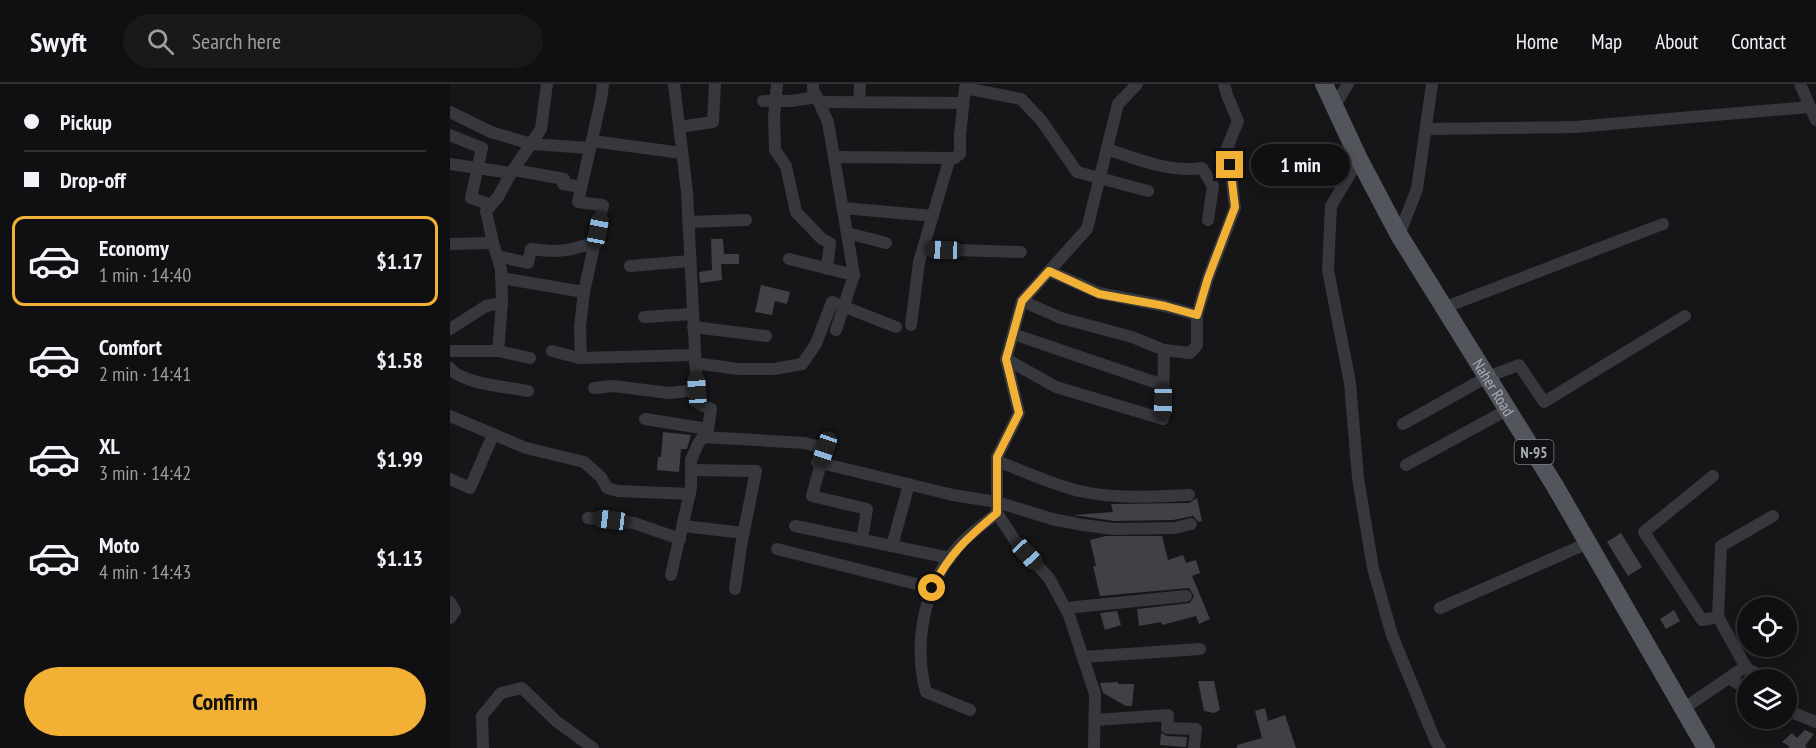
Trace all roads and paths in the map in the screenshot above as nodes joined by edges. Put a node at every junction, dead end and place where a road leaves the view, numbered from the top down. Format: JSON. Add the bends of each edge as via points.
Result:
{"nodes":[{"id":1,"x":547,"y":84,"type":"edge"},
{"id":2,"x":603,"y":84,"type":"edge"},
{"id":3,"x":674,"y":84,"type":"edge"},
{"id":4,"x":715,"y":84,"type":"edge"},
{"id":5,"x":777,"y":84,"type":"edge"},
{"id":6,"x":813,"y":84,"type":"edge"},
{"id":7,"x":860,"y":84,"type":"edge"},
{"id":8,"x":1137,"y":84,"type":"edge"},
{"id":9,"x":1224,"y":84,"type":"edge"},
{"id":10,"x":1324,"y":84,"type":"edge"},
{"id":11,"x":1330,"y":84,"type":"edge"},
{"id":12,"x":1348,"y":84,"type":"edge"},
{"id":13,"x":1432,"y":84,"type":"edge"},
{"id":14,"x":1800,"y":84,"type":"edge"},
{"id":15,"x":818,"y":99,"type":"junction"},
{"id":16,"x":763,"y":101,"type":"dead end"},
{"id":17,"x":776,"y":101,"type":"junction"},
{"id":18,"x":859,"y":102,"type":"junction"},
{"id":19,"x":963,"y":103,"type":"junction"},
{"id":20,"x":1335,"y":105,"type":"junction"},
{"id":21,"x":1810,"y":107,"type":"junction"},
{"id":22,"x":450,"y":112,"type":"edge"},
{"id":23,"x":1816,"y":120,"type":"edge"},
{"id":24,"x":679,"y":127,"type":"junction"},
{"id":25,"x":1426,"y":129,"type":"junction"},
{"id":26,"x":450,"y":135,"type":"edge"},
{"id":27,"x":531,"y":144,"type":"junction"},
{"id":28,"x":591,"y":145,"type":"junction"},
{"id":29,"x":1107,"y":149,"type":"junction"},
{"id":30,"x":682,"y":153,"type":"junction"},
{"id":31,"x":834,"y":157,"type":"junction"},
{"id":32,"x":955,"y":158,"type":"junction"},
{"id":33,"x":1359,"y":159,"type":"junction"},
{"id":34,"x":450,"y":164,"type":"edge"},
{"id":35,"x":477,"y":169,"type":"junction"},
{"id":36,"x":512,"y":172,"type":"junction"},
{"id":37,"x":1100,"y":179,"type":"junction"},
{"id":38,"x":581,"y":187,"type":"junction"},
{"id":39,"x":1148,"y":191,"type":"dead end"},
{"id":40,"x":491,"y":205,"type":"junction"},
{"id":41,"x":843,"y":207,"type":"junction"},
{"id":42,"x":933,"y":216,"type":"junction"},
{"id":43,"x":747,"y":220,"type":"dead end"},
{"id":44,"x":1208,"y":220,"type":"dead end"},
{"id":45,"x":688,"y":222,"type":"junction"},
{"id":46,"x":1663,"y":224,"type":"dead end"},
{"id":47,"x":847,"y":232,"type":"junction"},
{"id":48,"x":1399,"y":235,"type":"junction"},
{"id":49,"x":596,"y":242,"type":"junction"},
{"id":50,"x":493,"y":243,"type":"junction"},
{"id":51,"x":886,"y":243,"type":"dead end"},
{"id":52,"x":450,"y":244,"type":"edge"},
{"id":53,"x":924,"y":249,"type":"junction"},
{"id":54,"x":1021,"y":252,"type":"dead end"},
{"id":55,"x":497,"y":256,"type":"junction"},
{"id":56,"x":789,"y":259,"type":"dead end"},
{"id":57,"x":690,"y":261,"type":"junction"},
{"id":58,"x":630,"y":266,"type":"dead end"},
{"id":59,"x":827,"y":269,"type":"junction"},
{"id":60,"x":1049,"y":271,"type":"junction"},
{"id":61,"x":854,"y":276,"type":"junction"},
{"id":62,"x":501,"y":278,"type":"junction"},
{"id":63,"x":584,"y":292,"type":"junction"},
{"id":64,"x":1022,"y":301,"type":"junction"},
{"id":65,"x":502,"y":303,"type":"junction"},
{"id":66,"x":844,"y":307,"type":"junction"},
{"id":67,"x":1443,"y":308,"type":"junction"},
{"id":68,"x":1197,"y":315,"type":"junction"},
{"id":69,"x":1685,"y":316,"type":"dead end"},
{"id":70,"x":645,"y":317,"type":"dead end"},
{"id":71,"x":693,"y":321,"type":"junction"},
{"id":72,"x":911,"y":325,"type":"dead end"},
{"id":73,"x":896,"y":327,"type":"dead end"},
{"id":74,"x":450,"y":329,"type":"edge"},
{"id":75,"x":836,"y":330,"type":"dead end"},
{"id":76,"x":1013,"y":334,"type":"junction"},
{"id":77,"x":766,"y":336,"type":"dead end"},
{"id":78,"x":1164,"y":350,"type":"junction"},
{"id":79,"x":450,"y":351,"type":"edge"},
{"id":80,"x":498,"y":351,"type":"junction"},
{"id":81,"x":552,"y":351,"type":"dead end"},
{"id":82,"x":530,"y":358,"type":"dead end"},
{"id":83,"x":581,"y":358,"type":"junction"},
{"id":84,"x":695,"y":359,"type":"junction"},
{"id":85,"x":1006,"y":359,"type":"junction"},
{"id":86,"x":450,"y":368,"type":"edge"},
{"id":87,"x":1487,"y":377,"type":"junction"},
{"id":88,"x":1163,"y":385,"type":"junction"},
{"id":89,"x":594,"y":388,"type":"dead end"},
{"id":90,"x":697,"y":390,"type":"junction"},
{"id":91,"x":528,"y":391,"type":"dead end"},
{"id":92,"x":1507,"y":410,"type":"junction"},
{"id":93,"x":450,"y":416,"type":"edge"},
{"id":94,"x":645,"y":419,"type":"dead end"},
{"id":95,"x":1403,"y":424,"type":"dead end"},
{"id":96,"x":705,"y":433,"type":"junction"},
{"id":97,"x":493,"y":435,"type":"junction"},
{"id":98,"x":997,"y":461,"type":"junction"},
{"id":99,"x":818,"y":463,"type":"junction"},
{"id":100,"x":1406,"y":465,"type":"dead end"},
{"id":101,"x":691,"y":470,"type":"junction"},
{"id":102,"x":1713,"y":476,"type":"dead end"},
{"id":103,"x":450,"y":479,"type":"edge"},
{"id":104,"x":909,"y":484,"type":"junction"},
{"id":105,"x":690,"y":494,"type":"junction"},
{"id":106,"x":1189,"y":495,"type":"dead end"},
{"id":107,"x":997,"y":507,"type":"junction"},
{"id":108,"x":1773,"y":516,"type":"dead end"},
{"id":109,"x":588,"y":518,"type":"dead end"},
{"id":110,"x":1191,"y":524,"type":"dead end"},
{"id":111,"x":795,"y":525,"type":"dead end"},
{"id":112,"x":683,"y":526,"type":"junction"},
{"id":113,"x":744,"y":533,"type":"junction"},
{"id":114,"x":680,"y":540,"type":"junction"},
{"id":115,"x":862,"y":540,"type":"junction"},
{"id":116,"x":1588,"y":543,"type":"junction"},
{"id":117,"x":892,"y":546,"type":"junction"},
{"id":118,"x":777,"y":549,"type":"dead end"},
{"id":119,"x":950,"y":558,"type":"junction"},
{"id":120,"x":671,"y":575,"type":"dead end"},
{"id":121,"x":932,"y":588,"type":"junction"},
{"id":122,"x":735,"y":590,"type":"dead end"},
{"id":123,"x":1186,"y":596,"type":"dead end"},
{"id":124,"x":450,"y":602,"type":"edge"},
{"id":125,"x":1066,"y":608,"type":"junction"},
{"id":126,"x":1440,"y":608,"type":"dead end"},
{"id":127,"x":1718,"y":617,"type":"junction"},
{"id":128,"x":450,"y":618,"type":"edge"},
{"id":129,"x":1200,"y":649,"type":"dead end"},
{"id":130,"x":1083,"y":657,"type":"junction"},
{"id":131,"x":1746,"y":666,"type":"junction"},
{"id":132,"x":1747,"y":669,"type":"edge"},
{"id":133,"x":1729,"y":678,"type":"junction"},
{"id":134,"x":1737,"y":683,"type":"edge"},
{"id":135,"x":1683,"y":709,"type":"junction"},
{"id":136,"x":970,"y":710,"type":"dead end"},
{"id":137,"x":1797,"y":714,"type":"edge"},
{"id":138,"x":1095,"y":720,"type":"junction"},
{"id":139,"x":1816,"y":722,"type":"edge"},
{"id":140,"x":483,"y":748,"type":"edge"},
{"id":141,"x":593,"y":748,"type":"edge"},
{"id":142,"x":1094,"y":748,"type":"edge"},
{"id":143,"x":1194,"y":748,"type":"edge"},
{"id":144,"x":1440,"y":748,"type":"edge"},
{"id":145,"x":1706,"y":748,"type":"edge"}],
"edges":[{"from":1,"to":27,"type":"street","via":[[542,129]]},
{"from":2,"to":28,"type":"street"},
{"from":3,"to":24,"type":"street"},
{"from":4,"to":24,"type":"street","via":[[713,122]]},
{"from":5,"to":17,"type":"street"},
{"from":6,"to":15,"type":"street"},
{"from":7,"to":18,"type":"street"},
{"from":8,"to":29,"type":"street","via":[[1118,104]]},
{"from":9,"to":68,"type":"street","via":[[1238,122],[1225,153],[1235,207]]},
{"from":10,"to":20,"type":"main road","name":"Naher Road","number":"N-95"},
{"from":11,"to":20,"type":"street"},
{"from":12,"to":20,"type":"street"},
{"from":13,"to":25,"type":"street"},
{"from":14,"to":21,"type":"street"},
{"from":15,"to":17,"type":"street"},
{"from":15,"to":18,"type":"street"},
{"from":15,"to":31,"type":"street","via":[[828,122]]},
{"from":16,"to":17,"type":"street"},
{"from":17,"to":59,"type":"street","via":[[775,150],[786,166],[796,212],[830,243]]},
{"from":18,"to":19,"type":"street"},
{"from":19,"to":32,"type":"street","via":[[960,154]]},
{"from":19,"to":37,"type":"street","via":[[965,88],[1020,99],[1041,120],[1077,172]]},
{"from":20,"to":33,"type":"main road","name":"Naher Road","number":"N-95"},
{"from":21,"to":23,"type":"street"},
{"from":21,"to":25,"type":"street","via":[[1575,127]]},
{"from":22,"to":27,"type":"street","via":[[491,132]]},
{"from":24,"to":30,"type":"street"},
{"from":25,"to":48,"type":"street","via":[[1417,189]]},
{"from":26,"to":35,"type":"street","via":[[482,148]]},
{"from":27,"to":28,"type":"street"},
{"from":27,"to":36,"type":"street"},
{"from":28,"to":30,"type":"street"},
{"from":28,"to":38,"type":"street"},
{"from":29,"to":37,"type":"street"},
{"from":29,"to":44,"type":"street","via":[[1184,171],[1202,168],[1213,186]]},
{"from":30,"to":45,"type":"street"},
{"from":31,"to":32,"type":"street"},
{"from":31,"to":41,"type":"street"},
{"from":32,"to":42,"type":"street","via":[[950,161]]},
{"from":33,"to":48,"type":"main road","name":"Naher Road","number":"N-95"},
{"from":33,"to":144,"type":"street","via":[[1330,206],[1328,270],[1350,383],[1358,478],[1373,568],[1392,635]]},
{"from":34,"to":35,"type":"street"},
{"from":35,"to":36,"type":"street"},
{"from":35,"to":40,"type":"street","via":[[471,198]]},
{"from":36,"to":38,"type":"street","via":[[564,179],[563,184]]},
{"from":36,"to":40,"type":"street"},
{"from":37,"to":39,"type":"street"},
{"from":37,"to":60,"type":"street","via":[[1087,229]]},
{"from":38,"to":49,"type":"street","via":[[578,202],[603,205]]},
{"from":40,"to":50,"type":"street","via":[[486,211]]},
{"from":41,"to":42,"type":"street"},
{"from":41,"to":47,"type":"street"},
{"from":42,"to":53,"type":"street"},
{"from":43,"to":45,"type":"street"},
{"from":45,"to":57,"type":"street"},
{"from":46,"to":67,"type":"street"},
{"from":47,"to":51,"type":"street"},
{"from":47,"to":61,"type":"street"},
{"from":48,"to":67,"type":"main road","name":"Naher Road","number":"N-95"},
{"from":49,"to":55,"type":"street","via":[[568,251],[531,249],[528,263]]},
{"from":49,"to":63,"type":"street"},
{"from":50,"to":52,"type":"street"},
{"from":50,"to":55,"type":"street"},
{"from":53,"to":54,"type":"street"},
{"from":53,"to":72,"type":"street"},
{"from":55,"to":62,"type":"street"},
{"from":56,"to":59,"type":"street"},
{"from":57,"to":58,"type":"street"},
{"from":57,"to":71,"type":"street"},
{"from":59,"to":61,"type":"street"},
{"from":60,"to":64,"type":"street"},
{"from":60,"to":68,"type":"street","via":[[1099,294]]},
{"from":61,"to":66,"type":"street"},
{"from":62,"to":63,"type":"street"},
{"from":62,"to":65,"type":"street"},
{"from":63,"to":83,"type":"street"},
{"from":64,"to":76,"type":"street"},
{"from":64,"to":78,"type":"street","via":[[1061,318]]},
{"from":65,"to":74,"type":"street","via":[[486,306]]},
{"from":65,"to":80,"type":"street"},
{"from":66,"to":73,"type":"street"},
{"from":66,"to":75,"type":"street"},
{"from":66,"to":84,"type":"street","via":[[832,302],[816,344],[802,364],[738,369]]},
{"from":67,"to":87,"type":"main road","name":"Naher Road","number":"N-95"},
{"from":68,"to":78,"type":"street","via":[[1197,345],[1190,353]]},
{"from":69,"to":87,"type":"street","via":[[1544,402],[1519,365]]},
{"from":70,"to":71,"type":"street"},
{"from":71,"to":77,"type":"street"},
{"from":71,"to":84,"type":"street"},
{"from":76,"to":85,"type":"street"},
{"from":76,"to":88,"type":"street"},
{"from":78,"to":88,"type":"street"},
{"from":79,"to":80,"type":"street"},
{"from":80,"to":82,"type":"street"},
{"from":81,"to":83,"type":"street"},
{"from":83,"to":84,"type":"street"},
{"from":84,"to":90,"type":"street"},
{"from":85,"to":88,"type":"street","via":[[1056,387],[1163,418]]},
{"from":85,"to":98,"type":"street","via":[[1019,413]]},
{"from":86,"to":91,"type":"street","via":[[455,375]]},
{"from":87,"to":92,"type":"main road","name":"Naher Road","number":"N-95"},
{"from":87,"to":95,"type":"street"},
{"from":89,"to":90,"type":"street","via":[[613,386],[669,393]]},
{"from":90,"to":96,"type":"street","via":[[699,404],[711,409]]},
{"from":92,"to":100,"type":"street"},
{"from":92,"to":116,"type":"main road","name":"Naher Road","number":"N-95"},
{"from":93,"to":97,"type":"street"},
{"from":94,"to":96,"type":"street"},
{"from":96,"to":99,"type":"street","via":[[805,442],[825,449]]},
{"from":96,"to":101,"type":"street","via":[[691,460]]},
{"from":97,"to":103,"type":"street","via":[[470,488]]},
{"from":97,"to":105,"type":"street","via":[[526,448],[584,462],[607,488]]},
{"from":98,"to":106,"type":"street","via":[[1078,491],[1138,497]]},
{"from":98,"to":107,"type":"street"},
{"from":99,"to":104,"type":"street"},
{"from":99,"to":115,"type":"street","via":[[812,496],[867,509]]},
{"from":101,"to":105,"type":"street"},
{"from":101,"to":113,"type":"street","via":[[756,471]]},
{"from":102,"to":127,"type":"street","via":[[1644,532],[1702,620]]},
{"from":104,"to":107,"type":"street"},
{"from":104,"to":117,"type":"street"},
{"from":105,"to":112,"type":"street"},
{"from":107,"to":110,"type":"street","via":[[1114,529]]},
{"from":107,"to":119,"type":"street"},
{"from":107,"to":125,"type":"street","via":[[1016,542],[1049,578]]},
{"from":108,"to":127,"type":"street","via":[[1721,546]]},
{"from":109,"to":114,"type":"street","via":[[634,523]]},
{"from":111,"to":115,"type":"street"},
{"from":112,"to":113,"type":"street"},
{"from":112,"to":114,"type":"street"},
{"from":113,"to":122,"type":"street"},
{"from":114,"to":120,"type":"street"},
{"from":115,"to":117,"type":"street"},
{"from":116,"to":126,"type":"street"},
{"from":116,"to":135,"type":"main road","name":"Naher Road","number":"N-95"},
{"from":117,"to":119,"type":"street"},
{"from":118,"to":121,"type":"street"},
{"from":119,"to":121,"type":"street"},
{"from":121,"to":136,"type":"street","via":[[920,654],[926,692]]},
{"from":123,"to":125,"type":"street"},
{"from":124,"to":128,"type":"street","via":[[455,611]]},
{"from":125,"to":130,"type":"street"},
{"from":127,"to":131,"type":"street"},
{"from":129,"to":130,"type":"street"},
{"from":130,"to":138,"type":"street","via":[[1095,694]]},
{"from":131,"to":132,"type":"street"},
{"from":131,"to":133,"type":"street"},
{"from":133,"to":134,"type":"street"},
{"from":133,"to":135,"type":"street"},
{"from":135,"to":145,"type":"main road","name":"Naher Road","number":"N-95"},
{"from":137,"to":139,"type":"street"},
{"from":138,"to":142,"type":"street"},
{"from":138,"to":143,"type":"street","via":[[1168,715],[1167,728],[1196,729]]},
{"from":140,"to":141,"type":"street","via":[[482,716],[501,693],[522,688],[556,721]]}]}
